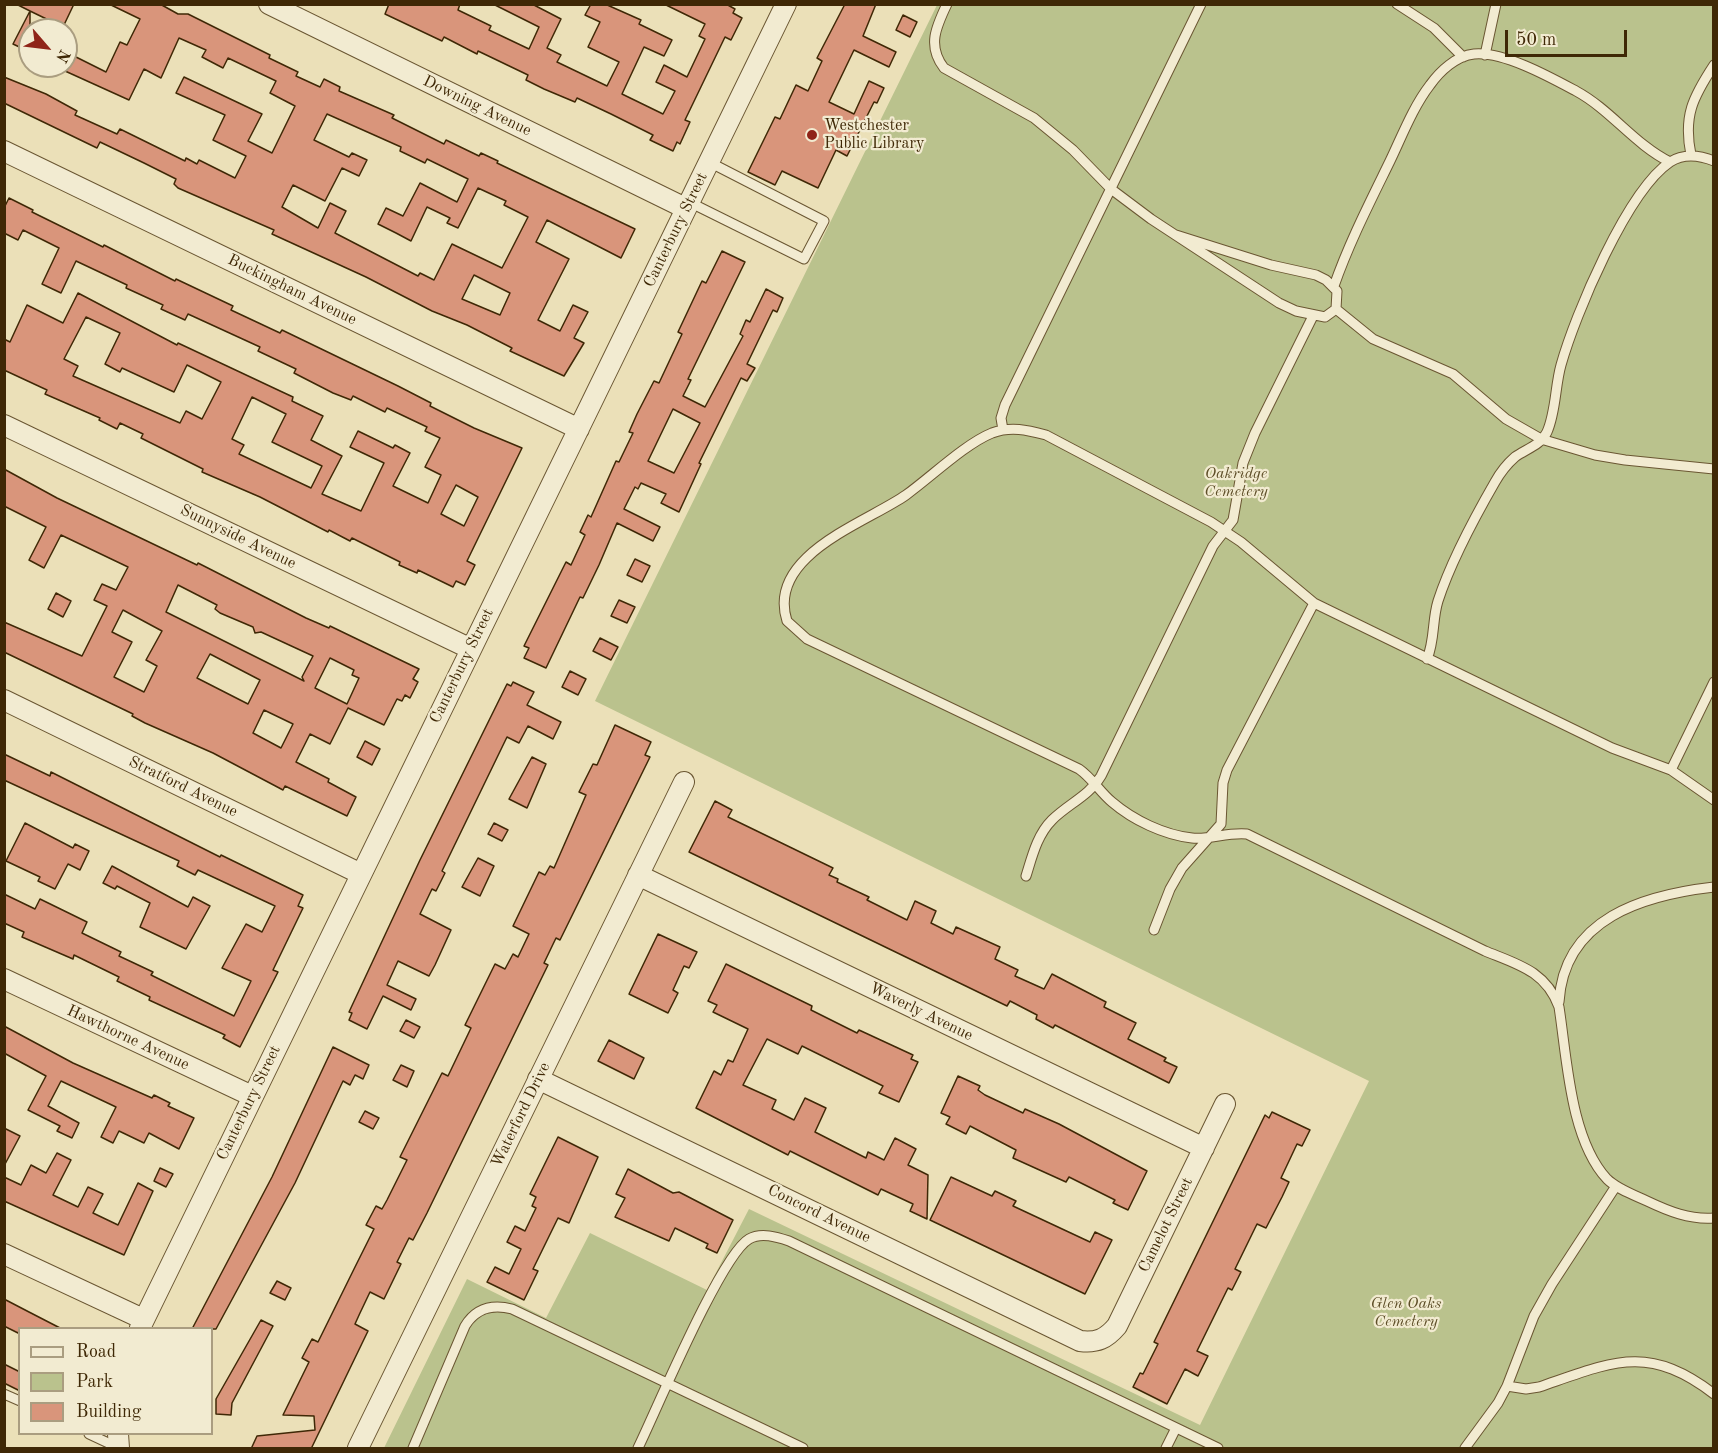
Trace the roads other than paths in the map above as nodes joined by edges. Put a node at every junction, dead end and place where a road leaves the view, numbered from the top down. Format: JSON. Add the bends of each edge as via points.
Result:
{"nodes":[{"id":1,"x":269,"y":4,"type":"edge"},
{"id":2,"x":786,"y":4,"type":"edge"},
{"id":3,"x":947,"y":4,"type":"edge"},
{"id":4,"x":1201,"y":4,"type":"edge"},
{"id":5,"x":1397,"y":4,"type":"edge"},
{"id":6,"x":1496,"y":4,"type":"edge"},
{"id":7,"x":1485,"y":55,"type":"junction"},
{"id":8,"x":1463,"y":57,"type":"junction"},
{"id":9,"x":1713,"y":65,"type":"edge"},
{"id":10,"x":4,"y":151,"type":"edge"},
{"id":11,"x":1691,"y":155,"type":"junction"},
{"id":12,"x":1713,"y":161,"type":"edge"},
{"id":13,"x":709,"y":162,"type":"junction"},
{"id":14,"x":1670,"y":162,"type":"junction"},
{"id":15,"x":1111,"y":189,"type":"junction"},
{"id":16,"x":687,"y":205,"type":"junction"},
{"id":17,"x":1176,"y":235,"type":"junction"},
{"id":18,"x":1334,"y":286,"type":"junction"},
{"id":19,"x":1336,"y":309,"type":"junction"},
{"id":20,"x":1312,"y":316,"type":"junction"},
{"id":21,"x":4,"y":424,"type":"edge"},
{"id":22,"x":579,"y":429,"type":"junction"},
{"id":23,"x":1003,"y":430,"type":"junction"},
{"id":24,"x":1541,"y":439,"type":"junction"},
{"id":25,"x":1713,"y":469,"type":"edge"},
{"id":26,"x":1225,"y":531,"type":"junction"},
{"id":27,"x":1314,"y":603,"type":"junction"},
{"id":28,"x":471,"y":649,"type":"junction"},
{"id":29,"x":1427,"y":659,"type":"junction"},
{"id":30,"x":1713,"y":682,"type":"edge"},
{"id":31,"x":4,"y":700,"type":"edge"},
{"id":32,"x":1671,"y":770,"type":"junction"},
{"id":33,"x":684,"y":782,"type":"dead end"},
{"id":34,"x":1096,"y":784,"type":"junction"},
{"id":35,"x":1713,"y":800,"type":"edge"},
{"id":36,"x":1209,"y":837,"type":"junction"},
{"id":37,"x":361,"y":874,"type":"junction"},
{"id":38,"x":638,"y":875,"type":"junction"},
{"id":39,"x":1026,"y":876,"type":"dead end"},
{"id":40,"x":1713,"y":886,"type":"edge"},
{"id":41,"x":1154,"y":930,"type":"dead end"},
{"id":42,"x":4,"y":979,"type":"edge"},
{"id":43,"x":1559,"y":1007,"type":"junction"},
{"id":44,"x":538,"y":1079,"type":"junction"},
{"id":45,"x":252,"y":1096,"type":"junction"},
{"id":46,"x":1225,"y":1104,"type":"dead end"},
{"id":47,"x":1204,"y":1148,"type":"junction"},
{"id":48,"x":1616,"y":1186,"type":"junction"},
{"id":49,"x":1713,"y":1218,"type":"edge"},
{"id":50,"x":4,"y":1254,"type":"edge"},
{"id":51,"x":141,"y":1324,"type":"edge"},
{"id":52,"x":1101,"y":1340,"type":"joint"},
{"id":53,"x":669,"y":1384,"type":"junction"},
{"id":54,"x":1507,"y":1386,"type":"junction"},
{"id":55,"x":4,"y":1394,"type":"edge"},
{"id":56,"x":1713,"y":1394,"type":"edge"},
{"id":57,"x":18,"y":1400,"type":"edge"},
{"id":58,"x":1176,"y":1428,"type":"junction"},
{"id":59,"x":92,"y":1435,"type":"edge"},
{"id":60,"x":119,"y":1443,"type":"edge"},
{"id":61,"x":358,"y":1449,"type":"edge"},
{"id":62,"x":413,"y":1449,"type":"edge"},
{"id":63,"x":638,"y":1449,"type":"edge"},
{"id":64,"x":803,"y":1449,"type":"edge"},
{"id":65,"x":1166,"y":1449,"type":"edge"},
{"id":66,"x":1218,"y":1449,"type":"edge"},
{"id":67,"x":1465,"y":1449,"type":"edge"}],
"edges":[{"from":1,"to":16,"type":"street","name":"Downing Avenue"},
{"from":2,"to":13,"type":"street","name":"Canterbury Street"},
{"from":3,"to":15,"type":"lane","via":[[933,42],[944,68],[1034,118]]},
{"from":4,"to":15,"type":"lane"},
{"from":5,"to":8,"type":"lane","via":[[1434,28]]},
{"from":6,"to":7,"type":"lane"},
{"from":7,"to":8,"type":"lane"},
{"from":7,"to":14,"type":"lane","via":[[1516,63],[1577,92],[1641,144]]},
{"from":8,"to":18,"type":"lane","via":[[1439,74],[1422,96],[1349,246]]},
{"from":9,"to":11,"type":"lane","via":[[1689,111]]},
{"from":10,"to":22,"type":"street","name":"Buckingham Avenue"},
{"from":11,"to":12,"type":"lane"},
{"from":11,"to":14,"type":"lane"},
{"from":13,"to":16,"type":"street","name":"Canterbury Street"},
{"from":13,"to":16,"type":"lane","via":[[824,220],[804,259]]},
{"from":14,"to":24,"type":"lane","via":[[1634,206],[1597,272],[1569,338],[1547,433]]},
{"from":15,"to":17,"type":"lane"},
{"from":15,"to":23,"type":"lane","via":[[1005,405]]},
{"from":16,"to":22,"type":"street","name":"Canterbury Street"},
{"from":17,"to":18,"type":"lane","via":[[1270,265],[1316,275]]},
{"from":17,"to":20,"type":"lane","via":[[1279,303]]},
{"from":18,"to":19,"type":"lane"},
{"from":19,"to":20,"type":"lane","via":[[1324,317]]},
{"from":19,"to":24,"type":"lane","via":[[1373,339],[1453,374],[1506,419]]},
{"from":20,"to":26,"type":"lane","via":[[1255,433],[1243,463],[1235,513]]},
{"from":21,"to":28,"type":"street","name":"Sunnyside Avenue"},
{"from":22,"to":28,"type":"street","name":"Canterbury Street"},
{"from":23,"to":26,"type":"lane","via":[[1046,435]]},
{"from":23,"to":34,"type":"lane","via":[[978,441],[897,501],[820,546],[794,575],[783,611],[787,621],[807,639],[1066,762]]},
{"from":24,"to":25,"type":"lane","via":[[1605,457]]},
{"from":24,"to":29,"type":"lane","via":[[1505,467],[1487,496],[1443,587]]},
{"from":26,"to":27,"type":"lane"},
{"from":26,"to":34,"type":"lane","via":[[1213,546]]},
{"from":27,"to":29,"type":"lane"},
{"from":27,"to":36,"type":"lane","via":[[1227,770],[1221,824]]},
{"from":28,"to":37,"type":"street","name":"Canterbury Street"},
{"from":29,"to":32,"type":"lane","via":[[1612,748]]},
{"from":30,"to":32,"type":"lane"},
{"from":31,"to":37,"type":"street","name":"Stratford Avenue"},
{"from":32,"to":35,"type":"lane"},
{"from":33,"to":38,"type":"street","name":"Waterford Drive"},
{"from":34,"to":36,"type":"lane","via":[[1112,802],[1151,826],[1191,838]]},
{"from":34,"to":39,"type":"lane","via":[[1051,822],[1040,837]]},
{"from":36,"to":41,"type":"lane","via":[[1182,868]]},
{"from":36,"to":43,"type":"lane","via":[[1231,832],[1247,834],[1485,951],[1522,964],[1547,984]]},
{"from":37,"to":45,"type":"street","name":"Canterbury Street"},
{"from":38,"to":44,"type":"street","name":"Waterford Drive"},
{"from":38,"to":47,"type":"street","name":"Waverly Avenue"},
{"from":40,"to":43,"type":"lane","via":[[1634,905],[1598,925],[1575,949],[1568,963]]},
{"from":42,"to":45,"type":"street","name":"Hawthorne Avenue"},
{"from":43,"to":48,"type":"lane","via":[[1578,1120],[1600,1170]]},
{"from":44,"to":52,"type":"street","name":"Concord Avenue","via":[[1080,1341]]},
{"from":44,"to":61,"type":"street","name":"Waterford Drive"},
{"from":45,"to":51,"type":"street","name":"Canterbury Street"},
{"from":46,"to":47,"type":"street","name":"Camelot Street"},
{"from":47,"to":52,"type":"street","name":"Camelot Street","via":[[1117,1326]]},
{"from":48,"to":49,"type":"lane","via":[[1674,1213]]},
{"from":48,"to":54,"type":"lane","via":[[1547,1292]]},
{"from":50,"to":51,"type":"street"},
{"from":53,"to":58,"type":"lane","via":[[732,1256],[750,1238],[768,1236],[789,1241]]},
{"from":53,"to":62,"type":"lane","via":[[513,1309],[486,1308],[470,1317],[465,1326]]},
{"from":53,"to":63,"type":"lane"},
{"from":53,"to":64,"type":"lane"},
{"from":54,"to":56,"type":"lane","via":[[1532,1388],[1616,1362],[1645,1361],[1673,1368]]},
{"from":54,"to":67,"type":"lane"},
{"from":55,"to":57,"type":"lane"},
{"from":58,"to":65,"type":"lane"},
{"from":58,"to":66,"type":"lane"},
{"from":59,"to":60,"type":"lane"}]}
